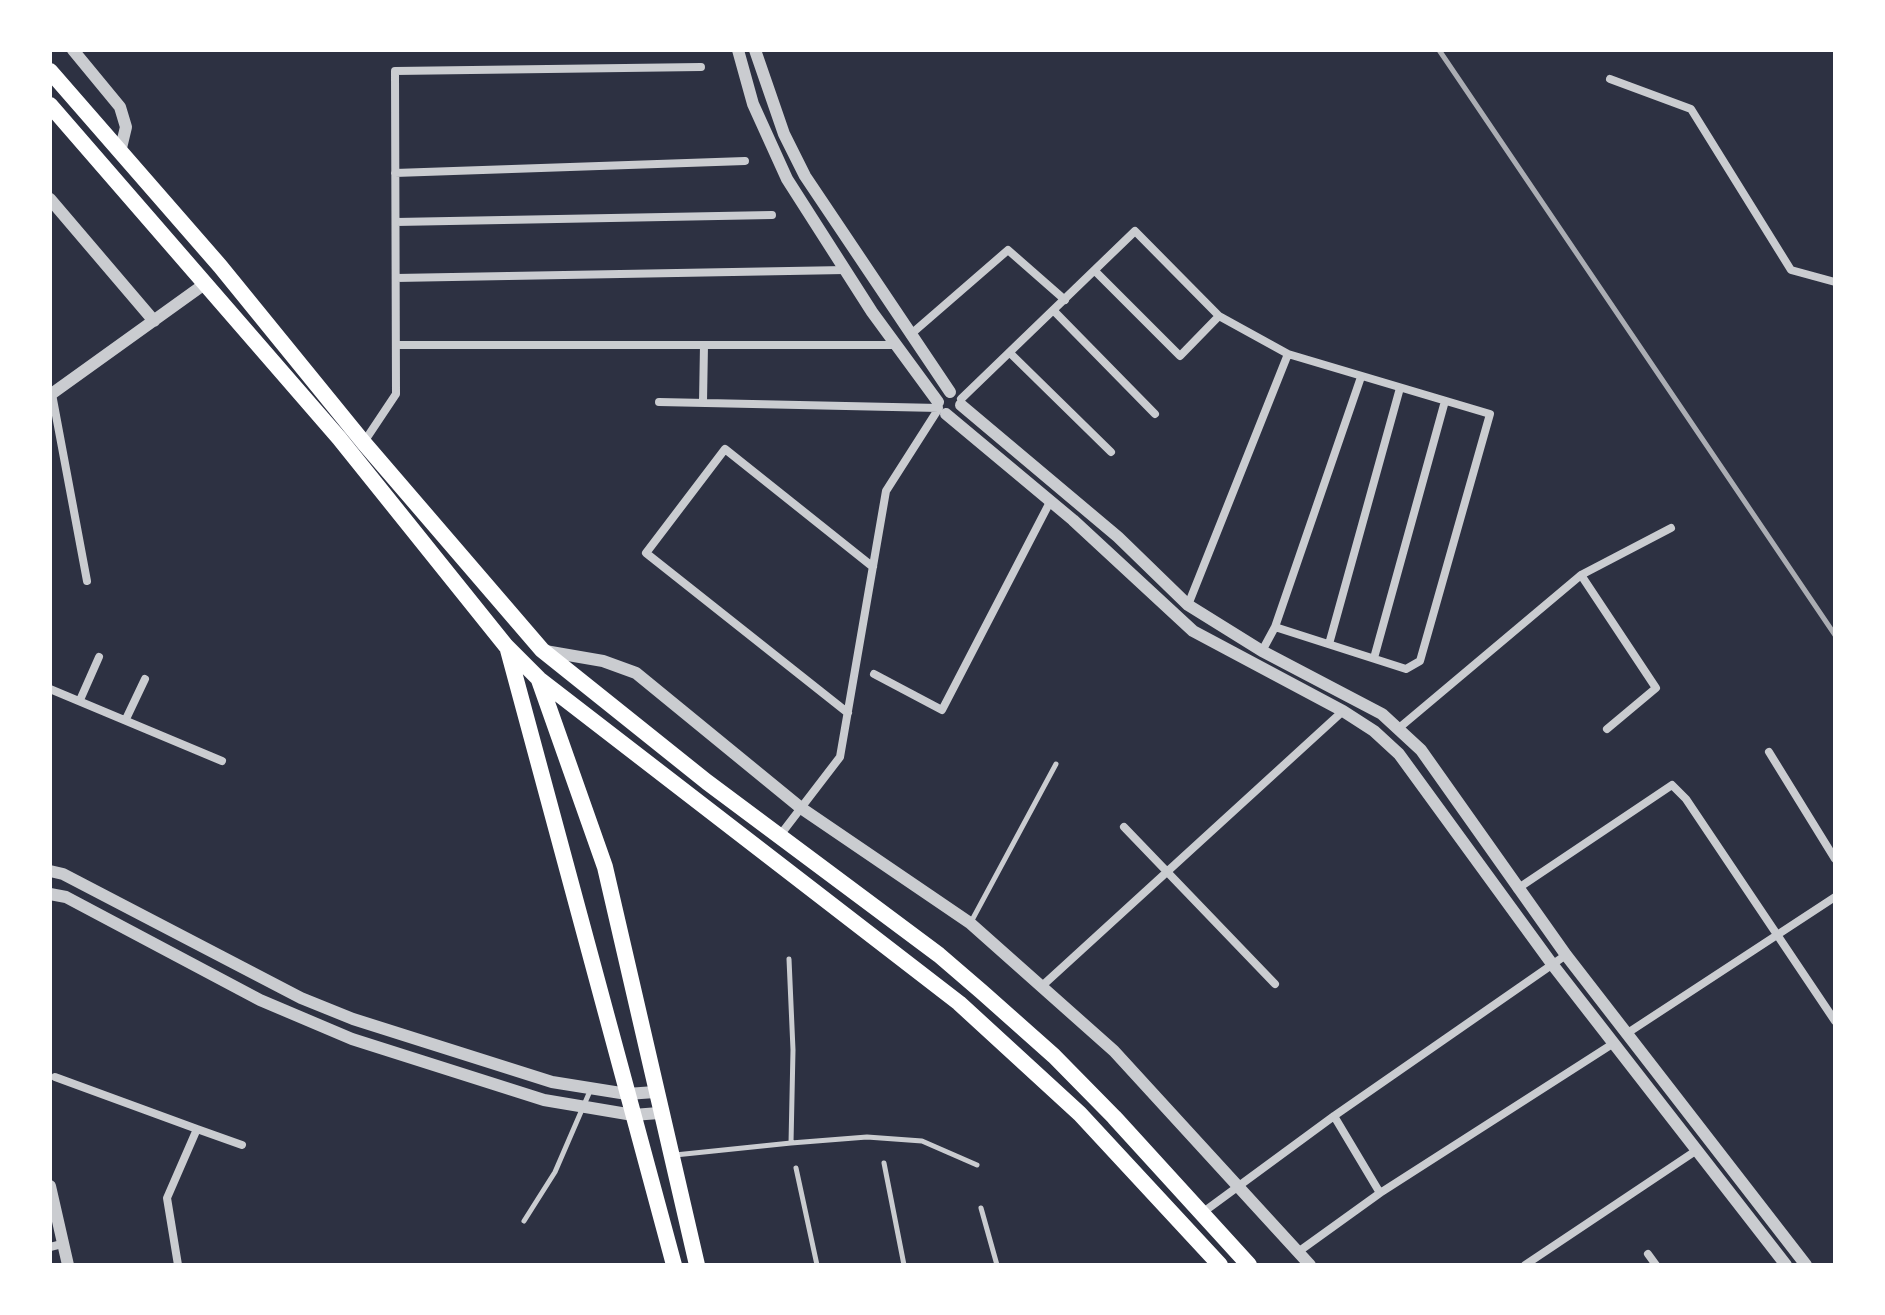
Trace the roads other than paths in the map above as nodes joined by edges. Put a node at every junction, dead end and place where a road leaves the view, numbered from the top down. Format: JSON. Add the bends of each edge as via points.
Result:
{"nodes":[{"id":1,"x":73,"y":50,"type":"edge"},
{"id":2,"x":738,"y":50,"type":"edge"},
{"id":3,"x":755,"y":50,"type":"edge"},
{"id":4,"x":701,"y":67,"type":"dead end"},
{"id":5,"x":50,"y":71,"type":"edge"},
{"id":6,"x":1610,"y":79,"type":"dead end"},
{"id":7,"x":50,"y":105,"type":"edge"},
{"id":8,"x":792,"y":151,"type":"junction"},
{"id":9,"x":120,"y":152,"type":"junction"},
{"id":10,"x":777,"y":159,"type":"junction"},
{"id":11,"x":745,"y":161,"type":"dead end"},
{"id":12,"x":395,"y":173,"type":"junction"},
{"id":13,"x":50,"y":199,"type":"edge"},
{"id":14,"x":772,"y":215,"type":"dead end"},
{"id":15,"x":396,"y":222,"type":"junction"},
{"id":16,"x":845,"y":270,"type":"junction"},
{"id":17,"x":1095,"y":271,"type":"junction"},
{"id":18,"x":396,"y":278,"type":"junction"},
{"id":19,"x":1835,"y":282,"type":"edge"},
{"id":20,"x":206,"y":283,"type":"junction"},
{"id":21,"x":1065,"y":300,"type":"junction"},
{"id":22,"x":1054,"y":311,"type":"junction"},
{"id":23,"x":1219,"y":316,"type":"junction"},
{"id":24,"x":154,"y":321,"type":"junction"},
{"id":25,"x":910,"y":335,"type":"junction"},
{"id":26,"x":396,"y":345,"type":"junction"},
{"id":27,"x":704,"y":345,"type":"junction"},
{"id":28,"x":895,"y":345,"type":"junction"},
{"id":29,"x":1010,"y":353,"type":"junction"},
{"id":30,"x":1288,"y":354,"type":"junction"},
{"id":31,"x":1361,"y":377,"type":"junction"},
{"id":32,"x":1400,"y":388,"type":"junction"},
{"id":33,"x":51,"y":395,"type":"edge"},
{"id":34,"x":957,"y":398,"type":"junction"},
{"id":35,"x":1445,"y":401,"type":"junction"},
{"id":36,"x":659,"y":402,"type":"dead end"},
{"id":37,"x":703,"y":402,"type":"junction"},
{"id":38,"x":941,"y":408,"type":"junction"},
{"id":39,"x":1155,"y":414,"type":"dead end"},
{"id":40,"x":364,"y":443,"type":"junction"},
{"id":41,"x":1111,"y":452,"type":"dead end"},
{"id":42,"x":1051,"y":500,"type":"junction"},
{"id":43,"x":1671,"y":528,"type":"dead end"},
{"id":44,"x":873,"y":567,"type":"junction"},
{"id":45,"x":1581,"y":575,"type":"junction"},
{"id":46,"x":87,"y":581,"type":"dead end"},
{"id":47,"x":1188,"y":605,"type":"junction"},
{"id":48,"x":506,"y":609,"type":"junction"},
{"id":49,"x":1275,"y":627,"type":"junction"},
{"id":50,"x":1329,"y":644,"type":"junction"},
{"id":51,"x":506,"y":646,"type":"junction"},
{"id":52,"x":542,"y":650,"type":"junction"},
{"id":53,"x":1262,"y":651,"type":"junction"},
{"id":54,"x":99,"y":657,"type":"dead end"},
{"id":55,"x":1374,"y":658,"type":"junction"},
{"id":56,"x":874,"y":674,"type":"dead end"},
{"id":57,"x":145,"y":679,"type":"dead end"},
{"id":58,"x":539,"y":679,"type":"junction"},
{"id":59,"x":50,"y":689,"type":"edge"},
{"id":60,"x":80,"y":700,"type":"junction"},
{"id":61,"x":1343,"y":711,"type":"junction"},
{"id":62,"x":848,"y":713,"type":"junction"},
{"id":63,"x":126,"y":719,"type":"junction"},
{"id":64,"x":1399,"y":728,"type":"junction"},
{"id":65,"x":1607,"y":729,"type":"dead end"},
{"id":66,"x":1769,"y":752,"type":"dead end"},
{"id":67,"x":222,"y":761,"type":"dead end"},
{"id":68,"x":1056,"y":764,"type":"dead end"},
{"id":69,"x":801,"y":808,"type":"junction"},
{"id":70,"x":1124,"y":827,"type":"dead end"},
{"id":71,"x":781,"y":834,"type":"junction"},
{"id":72,"x":1835,"y":859,"type":"edge"},
{"id":73,"x":50,"y":871,"type":"edge"},
{"id":74,"x":1165,"y":871,"type":"junction"},
{"id":75,"x":1517,"y":889,"type":"junction"},
{"id":76,"x":50,"y":894,"type":"edge"},
{"id":77,"x":1835,"y":897,"type":"edge"},
{"id":78,"x":970,"y":923,"type":"junction"},
{"id":79,"x":1776,"y":935,"type":"junction"},
{"id":80,"x":1566,"y":955,"type":"junction"},
{"id":81,"x":789,"y":959,"type":"dead end"},
{"id":82,"x":1552,"y":964,"type":"junction"},
{"id":83,"x":1275,"y":984,"type":"dead end"},
{"id":84,"x":1042,"y":986,"type":"junction"},
{"id":85,"x":1835,"y":1021,"type":"edge"},
{"id":86,"x":1626,"y":1034,"type":"junction"},
{"id":87,"x":1614,"y":1043,"type":"junction"},
{"id":88,"x":55,"y":1077,"type":"dead end"},
{"id":89,"x":590,"y":1090,"type":"junction"},
{"id":90,"x":655,"y":1092,"type":"junction"},
{"id":91,"x":627,"y":1094,"type":"junction"},
{"id":92,"x":582,"y":1108,"type":"junction"},
{"id":93,"x":659,"y":1113,"type":"junction"},
{"id":94,"x":633,"y":1115,"type":"junction"},
{"id":95,"x":1334,"y":1116,"type":"junction"},
{"id":96,"x":197,"y":1129,"type":"junction"},
{"id":97,"x":791,"y":1143,"type":"junction"},
{"id":98,"x":242,"y":1145,"type":"dead end"},
{"id":99,"x":1697,"y":1150,"type":"junction"},
{"id":100,"x":670,"y":1156,"type":"junction"},
{"id":101,"x":884,"y":1163,"type":"dead end"},
{"id":102,"x":977,"y":1165,"type":"dead end"},
{"id":103,"x":796,"y":1168,"type":"dead end"},
{"id":104,"x":50,"y":1186,"type":"edge"},
{"id":105,"x":1238,"y":1186,"type":"junction"},
{"id":106,"x":1380,"y":1193,"type":"junction"},
{"id":107,"x":981,"y":1208,"type":"dead end"},
{"id":108,"x":1202,"y":1213,"type":"junction"},
{"id":109,"x":524,"y":1221,"type":"dead end"},
{"id":110,"x":56,"y":1246,"type":"edge"},
{"id":111,"x":1298,"y":1252,"type":"junction"},
{"id":112,"x":1648,"y":1254,"type":"dead end"},
{"id":113,"x":68,"y":1265,"type":"edge"},
{"id":114,"x":178,"y":1265,"type":"edge"},
{"id":115,"x":674,"y":1265,"type":"edge"},
{"id":116,"x":697,"y":1265,"type":"edge"},
{"id":117,"x":817,"y":1265,"type":"edge"},
{"id":118,"x":904,"y":1265,"type":"edge"},
{"id":119,"x":997,"y":1265,"type":"edge"},
{"id":120,"x":1220,"y":1265,"type":"edge"},
{"id":121,"x":1249,"y":1265,"type":"edge"},
{"id":122,"x":1310,"y":1265,"type":"edge"},
{"id":123,"x":1525,"y":1265,"type":"edge"},
{"id":124,"x":1656,"y":1265,"type":"edge"},
{"id":125,"x":1786,"y":1265,"type":"edge"},
{"id":126,"x":1806,"y":1265,"type":"edge"}],
"edges":[{"from":1,"to":9,"type":"street","via":[[120,107],[126,127]]},
{"from":2,"to":10,"type":"street","via":[[753,104]]},
{"from":3,"to":8,"type":"street"},
{"from":4,"to":12,"type":"street","via":[[395,71]]},
{"from":5,"to":9,"type":"main road"},
{"from":6,"to":19,"type":"street","via":[[1691,109],[1791,270]]},
{"from":7,"to":20,"type":"main road"},
{"from":8,"to":10,"type":"street"},
{"from":8,"to":25,"type":"street"},
{"from":9,"to":40,"type":"main road"},
{"from":10,"to":16,"type":"street"},
{"from":11,"to":12,"type":"street"},
{"from":12,"to":15,"type":"street"},
{"from":13,"to":24,"type":"street"},
{"from":14,"to":15,"type":"street"},
{"from":15,"to":18,"type":"street"},
{"from":16,"to":18,"type":"street"},
{"from":16,"to":28,"type":"street"},
{"from":17,"to":21,"type":"street"},
{"from":17,"to":23,"type":"street","via":[[1135,231]]},
{"from":17,"to":23,"type":"street","via":[[1180,356]]},
{"from":18,"to":26,"type":"street"},
{"from":20,"to":24,"type":"street"},
{"from":20,"to":51,"type":"main road"},
{"from":21,"to":22,"type":"street"},
{"from":21,"to":25,"type":"street","via":[[1008,250]]},
{"from":22,"to":29,"type":"street"},
{"from":22,"to":39,"type":"street"},
{"from":23,"to":30,"type":"street"},
{"from":24,"to":33,"type":"street"},
{"from":25,"to":34,"type":"street"},
{"from":26,"to":27,"type":"street"},
{"from":26,"to":40,"type":"street","via":[[396,394]]},
{"from":27,"to":28,"type":"street"},
{"from":27,"to":37,"type":"street"},
{"from":28,"to":38,"type":"street"},
{"from":29,"to":34,"type":"street"},
{"from":29,"to":41,"type":"street"},
{"from":30,"to":31,"type":"street"},
{"from":30,"to":47,"type":"street"},
{"from":31,"to":32,"type":"street"},
{"from":31,"to":49,"type":"street"},
{"from":32,"to":35,"type":"street"},
{"from":32,"to":50,"type":"street"},
{"from":33,"to":46,"type":"street"},
{"from":34,"to":38,"type":"street","via":[[941,395]]},
{"from":34,"to":38,"type":"street","via":[[957,412]]},
{"from":34,"to":47,"type":"street"},
{"from":35,"to":55,"type":"street"},
{"from":35,"to":55,"type":"street","via":[[1490,414],[1420,661],[1406,669]]},
{"from":36,"to":37,"type":"street"},
{"from":37,"to":38,"type":"street"},
{"from":38,"to":42,"type":"street"},
{"from":38,"to":44,"type":"street","via":[[886,491]]},
{"from":40,"to":48,"type":"main road"},
{"from":42,"to":56,"type":"street","via":[[942,710]]},
{"from":42,"to":61,"type":"street","via":[[1193,631]]},
{"from":43,"to":45,"type":"street"},
{"from":44,"to":62,"type":"street"},
{"from":44,"to":62,"type":"street","via":[[725,449],[646,553]]},
{"from":45,"to":64,"type":"street"},
{"from":45,"to":65,"type":"street","via":[[1656,688]]},
{"from":47,"to":53,"type":"street"},
{"from":48,"to":51,"type":"main road"},
{"from":48,"to":52,"type":"main road"},
{"from":49,"to":50,"type":"street"},
{"from":49,"to":53,"type":"street"},
{"from":50,"to":55,"type":"street"},
{"from":51,"to":58,"type":"main road"},
{"from":51,"to":91,"type":"main road"},
{"from":52,"to":58,"type":"main road"},
{"from":52,"to":69,"type":"street","via":[[636,673]]},
{"from":52,"to":71,"type":"main road"},
{"from":53,"to":64,"type":"street","via":[[1356,699]]},
{"from":54,"to":60,"type":"street"},
{"from":57,"to":63,"type":"street"},
{"from":58,"to":90,"type":"main road","via":[[605,867]]},
{"from":58,"to":120,"type":"main road","via":[[959,1003],[1080,1114]]},
{"from":59,"to":60,"type":"street"},
{"from":60,"to":63,"type":"street"},
{"from":61,"to":74,"type":"street"},
{"from":61,"to":82,"type":"street","via":[[1406,762]]},
{"from":62,"to":69,"type":"street","via":[[840,757]]},
{"from":63,"to":67,"type":"street"},
{"from":64,"to":75,"type":"street","via":[[1447,783]]},
{"from":66,"to":72,"type":"street"},
{"from":68,"to":78,"type":"lane"},
{"from":69,"to":71,"type":"street"},
{"from":69,"to":78,"type":"street"},
{"from":70,"to":74,"type":"street"},
{"from":71,"to":108,"type":"main road","via":[[939,955],[1054,1056]]},
{"from":73,"to":89,"type":"street","via":[[301,998],[448,1052]]},
{"from":74,"to":83,"type":"street"},
{"from":74,"to":84,"type":"street"},
{"from":75,"to":79,"type":"street","via":[[1672,785]]},
{"from":75,"to":80,"type":"street"},
{"from":76,"to":92,"type":"street","via":[[66,897],[322,1028]]},
{"from":77,"to":79,"type":"street"},
{"from":78,"to":84,"type":"street"},
{"from":79,"to":85,"type":"street"},
{"from":79,"to":86,"type":"street"},
{"from":80,"to":82,"type":"street"},
{"from":80,"to":86,"type":"street"},
{"from":81,"to":97,"type":"lane"},
{"from":82,"to":87,"type":"street"},
{"from":82,"to":95,"type":"street"},
{"from":84,"to":105,"type":"street","via":[[1114,1051]]},
{"from":86,"to":126,"type":"street"},
{"from":87,"to":99,"type":"street"},
{"from":87,"to":106,"type":"street"},
{"from":88,"to":96,"type":"street"},
{"from":89,"to":91,"type":"street"},
{"from":89,"to":92,"type":"lane"},
{"from":90,"to":91,"type":"street"},
{"from":90,"to":93,"type":"main road"},
{"from":91,"to":94,"type":"main road"},
{"from":92,"to":94,"type":"street"},
{"from":92,"to":109,"type":"lane","via":[[555,1172]]},
{"from":93,"to":94,"type":"street"},
{"from":93,"to":100,"type":"main road"},
{"from":94,"to":115,"type":"main road"},
{"from":95,"to":105,"type":"street"},
{"from":95,"to":106,"type":"street"},
{"from":96,"to":98,"type":"street"},
{"from":96,"to":114,"type":"street","via":[[167,1198]]},
{"from":97,"to":100,"type":"lane"},
{"from":97,"to":102,"type":"lane","via":[[867,1137],[922,1141]]},
{"from":99,"to":123,"type":"street"},
{"from":99,"to":125,"type":"street"},
{"from":100,"to":116,"type":"main road"},
{"from":101,"to":118,"type":"lane"},
{"from":103,"to":117,"type":"lane"},
{"from":104,"to":110,"type":"street"},
{"from":105,"to":108,"type":"street"},
{"from":105,"to":111,"type":"street"},
{"from":106,"to":111,"type":"street"},
{"from":107,"to":119,"type":"lane"},
{"from":108,"to":121,"type":"main road"},
{"from":110,"to":113,"type":"street"},
{"from":111,"to":122,"type":"street"},
{"from":112,"to":124,"type":"street"}]}
